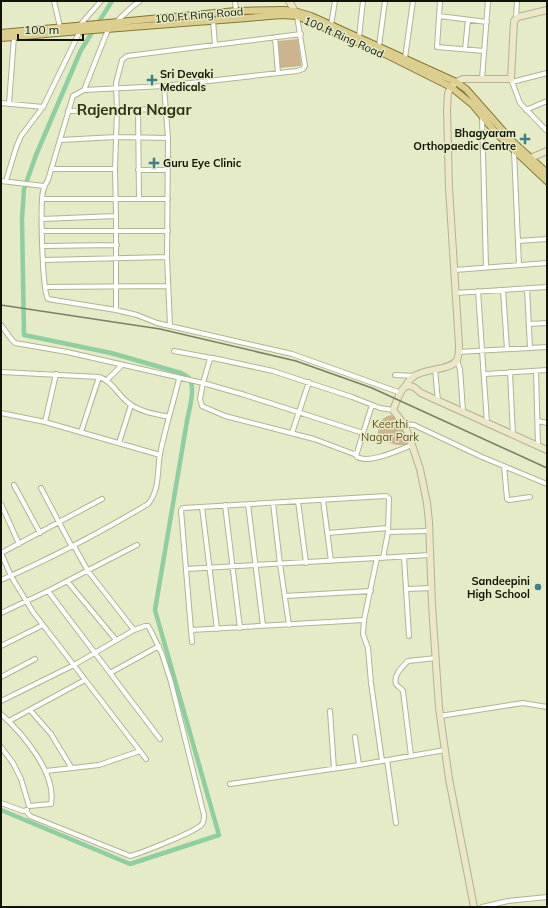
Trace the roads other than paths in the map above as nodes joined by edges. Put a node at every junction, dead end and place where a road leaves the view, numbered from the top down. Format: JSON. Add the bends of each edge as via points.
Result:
{"nodes":[{"id":1,"x":54,"y":1,"type":"edge"},
{"id":2,"x":101,"y":1,"type":"edge"},
{"id":3,"x":140,"y":1,"type":"edge"},
{"id":4,"x":235,"y":1,"type":"edge"},
{"id":5,"x":289,"y":1,"type":"edge"},
{"id":6,"x":335,"y":1,"type":"edge"},
{"id":7,"x":363,"y":1,"type":"edge"},
{"id":8,"x":385,"y":1,"type":"edge"},
{"id":9,"x":413,"y":1,"type":"edge"},
{"id":10,"x":440,"y":1,"type":"edge"},
{"id":11,"x":488,"y":1,"type":"edge"},
{"id":12,"x":517,"y":1,"type":"edge"},
{"id":13,"x":547,"y":10,"type":"edge"},
{"id":14,"x":236,"y":11,"type":"junction"},
{"id":15,"x":296,"y":14,"type":"junction"},
{"id":16,"x":439,"y":16,"type":"junction"},
{"id":17,"x":516,"y":18,"type":"junction"},
{"id":18,"x":213,"y":20,"type":"junction"},
{"id":19,"x":468,"y":20,"type":"junction"},
{"id":20,"x":116,"y":22,"type":"junction"},
{"id":21,"x":487,"y":22,"type":"junction"},
{"id":22,"x":331,"y":25,"type":"junction"},
{"id":23,"x":60,"y":27,"type":"junction"},
{"id":24,"x":108,"y":27,"type":"junction"},
{"id":25,"x":83,"y":28,"type":"junction"},
{"id":26,"x":1,"y":32,"type":"edge"},
{"id":27,"x":301,"y":34,"type":"junction"},
{"id":28,"x":14,"y":37,"type":"junction"},
{"id":29,"x":275,"y":37,"type":"junction"},
{"id":30,"x":358,"y":37,"type":"junction"},
{"id":31,"x":1,"y":38,"type":"edge"},
{"id":32,"x":215,"y":45,"type":"junction"},
{"id":33,"x":379,"y":46,"type":"junction"},
{"id":34,"x":465,"y":49,"type":"junction"},
{"id":35,"x":484,"y":51,"type":"junction"},
{"id":36,"x":405,"y":58,"type":"junction"},
{"id":37,"x":278,"y":73,"type":"junction"},
{"id":38,"x":547,"y":73,"type":"edge"},
{"id":39,"x":482,"y":79,"type":"junction"},
{"id":40,"x":511,"y":81,"type":"junction"},
{"id":41,"x":456,"y":82,"type":"junction"},
{"id":42,"x":164,"y":86,"type":"junction"},
{"id":43,"x":451,"y":87,"type":"junction"},
{"id":44,"x":116,"y":88,"type":"junction"},
{"id":45,"x":84,"y":90,"type":"junction"},
{"id":46,"x":547,"y":100,"type":"edge"},
{"id":47,"x":1,"y":103,"type":"edge"},
{"id":48,"x":9,"y":104,"type":"junction"},
{"id":49,"x":43,"y":107,"type":"junction"},
{"id":50,"x":138,"y":109,"type":"junction"},
{"id":51,"x":166,"y":109,"type":"junction"},
{"id":52,"x":117,"y":110,"type":"junction"},
{"id":53,"x":526,"y":110,"type":"junction"},
{"id":54,"x":68,"y":111,"type":"junction"},
{"id":55,"x":482,"y":116,"type":"junction"},
{"id":56,"x":547,"y":131,"type":"edge"},
{"id":57,"x":116,"y":137,"type":"junction"},
{"id":58,"x":138,"y":137,"type":"junction"},
{"id":59,"x":168,"y":138,"type":"junction"},
{"id":60,"x":60,"y":140,"type":"junction"},
{"id":61,"x":514,"y":151,"type":"junction"},
{"id":62,"x":547,"y":151,"type":"edge"},
{"id":63,"x":528,"y":159,"type":"junction"},
{"id":64,"x":51,"y":169,"type":"junction"},
{"id":65,"x":115,"y":169,"type":"junction"},
{"id":66,"x":138,"y":170,"type":"junction"},
{"id":67,"x":168,"y":170,"type":"junction"},
{"id":68,"x":547,"y":173,"type":"edge"},
{"id":69,"x":3,"y":181,"type":"edge"},
{"id":70,"x":547,"y":181,"type":"edge"},
{"id":71,"x":44,"y":186,"type":"junction"},
{"id":72,"x":115,"y":199,"type":"junction"},
{"id":73,"x":139,"y":199,"type":"junction"},
{"id":74,"x":168,"y":199,"type":"junction"},
{"id":75,"x":42,"y":200,"type":"junction"},
{"id":76,"x":116,"y":216,"type":"junction"},
{"id":77,"x":42,"y":218,"type":"junction"},
{"id":78,"x":42,"y":231,"type":"junction"},
{"id":79,"x":117,"y":231,"type":"junction"},
{"id":80,"x":168,"y":231,"type":"junction"},
{"id":81,"x":547,"y":239,"type":"edge"},
{"id":82,"x":518,"y":241,"type":"junction"},
{"id":83,"x":117,"y":245,"type":"junction"},
{"id":84,"x":43,"y":246,"type":"junction"},
{"id":85,"x":167,"y":257,"type":"junction"},
{"id":86,"x":117,"y":258,"type":"junction"},
{"id":87,"x":44,"y":260,"type":"junction"},
{"id":88,"x":547,"y":263,"type":"edge"},
{"id":89,"x":519,"y":265,"type":"junction"},
{"id":90,"x":486,"y":268,"type":"junction"},
{"id":91,"x":455,"y":270,"type":"junction"},
{"id":92,"x":116,"y":286,"type":"junction"},
{"id":93,"x":168,"y":286,"type":"junction"},
{"id":94,"x":45,"y":287,"type":"junction"},
{"id":95,"x":547,"y":287,"type":"edge"},
{"id":96,"x":527,"y":288,"type":"junction"},
{"id":97,"x":503,"y":290,"type":"junction"},
{"id":98,"x":478,"y":291,"type":"junction"},
{"id":99,"x":455,"y":293,"type":"junction"},
{"id":100,"x":116,"y":310,"type":"junction"},
{"id":101,"x":547,"y":323,"type":"edge"},
{"id":102,"x":529,"y":324,"type":"junction"},
{"id":103,"x":1,"y":325,"type":"edge"},
{"id":104,"x":170,"y":326,"type":"junction"},
{"id":105,"x":547,"y":347,"type":"edge"},
{"id":106,"x":530,"y":348,"type":"junction"},
{"id":107,"x":507,"y":349,"type":"junction"},
{"id":108,"x":174,"y":350,"type":"dead end"},
{"id":109,"x":483,"y":350,"type":"junction"},
{"id":110,"x":458,"y":352,"type":"junction"},
{"id":111,"x":211,"y":358,"type":"junction"},
{"id":112,"x":456,"y":361,"type":"junction"},
{"id":113,"x":122,"y":365,"type":"junction"},
{"id":114,"x":436,"y":369,"type":"junction"},
{"id":115,"x":547,"y":370,"type":"edge"},
{"id":116,"x":536,"y":371,"type":"junction"},
{"id":117,"x":1,"y":372,"type":"edge"},
{"id":118,"x":510,"y":372,"type":"junction"},
{"id":119,"x":56,"y":374,"type":"junction"},
{"id":120,"x":485,"y":374,"type":"junction"},
{"id":121,"x":395,"y":375,"type":"dead end"},
{"id":122,"x":414,"y":376,"type":"junction"},
{"id":123,"x":99,"y":377,"type":"junction"},
{"id":124,"x":179,"y":379,"type":"junction"},
{"id":125,"x":107,"y":380,"type":"junction"},
{"id":126,"x":309,"y":382,"type":"junction"},
{"id":127,"x":203,"y":383,"type":"junction"},
{"id":128,"x":405,"y":387,"type":"junction"},
{"id":129,"x":401,"y":393,"type":"junction"},
{"id":130,"x":438,"y":401,"type":"junction"},
{"id":131,"x":131,"y":405,"type":"junction"},
{"id":132,"x":372,"y":405,"type":"junction"},
{"id":133,"x":393,"y":410,"type":"junction"},
{"id":134,"x":299,"y":412,"type":"junction"},
{"id":135,"x":463,"y":412,"type":"junction"},
{"id":136,"x":1,"y":413,"type":"edge"},
{"id":137,"x":169,"y":417,"type":"junction"},
{"id":138,"x":538,"y":421,"type":"junction"},
{"id":139,"x":45,"y":422,"type":"junction"},
{"id":140,"x":487,"y":423,"type":"junction"},
{"id":141,"x":547,"y":423,"type":"edge"},
{"id":142,"x":404,"y":424,"type":"junction"},
{"id":143,"x":81,"y":432,"type":"junction"},
{"id":144,"x":292,"y":433,"type":"junction"},
{"id":145,"x":363,"y":433,"type":"junction"},
{"id":146,"x":513,"y":435,"type":"junction"},
{"id":147,"x":119,"y":443,"type":"junction"},
{"id":148,"x":412,"y":445,"type":"junction"},
{"id":149,"x":538,"y":446,"type":"junction"},
{"id":150,"x":547,"y":450,"type":"edge"},
{"id":151,"x":160,"y":455,"type":"junction"},
{"id":152,"x":356,"y":455,"type":"junction"},
{"id":153,"x":504,"y":466,"type":"junction"},
{"id":154,"x":547,"y":484,"type":"edge"},
{"id":155,"x":14,"y":485,"type":"dead end"},
{"id":156,"x":41,"y":488,"type":"dead end"},
{"id":157,"x":530,"y":497,"type":"dead end"},
{"id":158,"x":102,"y":499,"type":"dead end"},
{"id":159,"x":323,"y":500,"type":"junction"},
{"id":160,"x":298,"y":501,"type":"junction"},
{"id":161,"x":272,"y":502,"type":"junction"},
{"id":162,"x":1,"y":504,"type":"edge"},
{"id":163,"x":248,"y":504,"type":"junction"},
{"id":164,"x":225,"y":505,"type":"junction"},
{"id":165,"x":202,"y":506,"type":"junction"},
{"id":166,"x":59,"y":523,"type":"junction"},
{"id":167,"x":388,"y":530,"type":"junction"},
{"id":168,"x":429,"y":531,"type":"junction"},
{"id":169,"x":40,"y":533,"type":"junction"},
{"id":170,"x":328,"y":533,"type":"junction"},
{"id":171,"x":20,"y":544,"type":"junction"},
{"id":172,"x":137,"y":545,"type":"dead end"},
{"id":173,"x":73,"y":546,"type":"junction"},
{"id":174,"x":1,"y":553,"type":"edge"},
{"id":175,"x":430,"y":555,"type":"junction"},
{"id":176,"x":404,"y":557,"type":"junction"},
{"id":177,"x":377,"y":558,"type":"junction"},
{"id":178,"x":383,"y":558,"type":"junction"},
{"id":179,"x":331,"y":561,"type":"junction"},
{"id":180,"x":306,"y":563,"type":"junction"},
{"id":181,"x":280,"y":564,"type":"junction"},
{"id":182,"x":255,"y":566,"type":"junction"},
{"id":183,"x":232,"y":567,"type":"junction"},
{"id":184,"x":210,"y":568,"type":"junction"},
{"id":185,"x":186,"y":569,"type":"junction"},
{"id":186,"x":88,"y":571,"type":"junction"},
{"id":187,"x":11,"y":576,"type":"junction"},
{"id":188,"x":1,"y":580,"type":"edge"},
{"id":189,"x":68,"y":581,"type":"junction"},
{"id":190,"x":431,"y":588,"type":"junction"},
{"id":191,"x":406,"y":589,"type":"junction"},
{"id":192,"x":371,"y":590,"type":"junction"},
{"id":193,"x":48,"y":591,"type":"junction"},
{"id":194,"x":285,"y":596,"type":"junction"},
{"id":195,"x":27,"y":602,"type":"junction"},
{"id":196,"x":1,"y":613,"type":"edge"},
{"id":197,"x":364,"y":620,"type":"junction"},
{"id":198,"x":43,"y":625,"type":"junction"},
{"id":199,"x":289,"y":625,"type":"junction"},
{"id":200,"x":263,"y":626,"type":"junction"},
{"id":201,"x":240,"y":628,"type":"junction"},
{"id":202,"x":217,"y":629,"type":"junction"},
{"id":203,"x":134,"y":630,"type":"junction"},
{"id":204,"x":191,"y":630,"type":"junction"},
{"id":205,"x":409,"y":636,"type":"dead end"},
{"id":206,"x":116,"y":640,"type":"junction"},
{"id":207,"x":192,"y":642,"type":"dead end"},
{"id":208,"x":1,"y":646,"type":"edge"},
{"id":209,"x":159,"y":646,"type":"junction"},
{"id":210,"x":94,"y":654,"type":"junction"},
{"id":211,"x":436,"y":658,"type":"junction"},
{"id":212,"x":35,"y":659,"type":"dead end"},
{"id":213,"x":74,"y":665,"type":"junction"},
{"id":214,"x":110,"y":673,"type":"junction"},
{"id":215,"x":1,"y":677,"type":"edge"},
{"id":216,"x":85,"y":680,"type":"junction"},
{"id":217,"x":1,"y":701,"type":"edge"},
{"id":218,"x":547,"y":707,"type":"edge"},
{"id":219,"x":30,"y":710,"type":"junction"},
{"id":220,"x":330,"y":711,"type":"dead end"},
{"id":221,"x":1,"y":714,"type":"edge"},
{"id":222,"x":440,"y":716,"type":"junction"},
{"id":223,"x":9,"y":721,"type":"junction"},
{"id":224,"x":355,"y":737,"type":"dead end"},
{"id":225,"x":160,"y":739,"type":"dead end"},
{"id":226,"x":2,"y":749,"type":"edge"},
{"id":227,"x":445,"y":750,"type":"junction"},
{"id":228,"x":140,"y":751,"type":"junction"},
{"id":229,"x":411,"y":756,"type":"junction"},
{"id":230,"x":146,"y":759,"type":"dead end"},
{"id":231,"x":385,"y":760,"type":"junction"},
{"id":232,"x":359,"y":765,"type":"junction"},
{"id":233,"x":71,"y":767,"type":"junction"},
{"id":234,"x":334,"y":769,"type":"junction"},
{"id":235,"x":46,"y":770,"type":"junction"},
{"id":236,"x":230,"y":784,"type":"dead end"},
{"id":237,"x":1,"y":803,"type":"edge"},
{"id":238,"x":29,"y":806,"type":"junction"},
{"id":239,"x":26,"y":811,"type":"junction"},
{"id":240,"x":396,"y":823,"type":"dead end"},
{"id":241,"x":547,"y":897,"type":"edge"},
{"id":242,"x":474,"y":907,"type":"edge"},
{"id":243,"x":482,"y":907,"type":"edge"}],
"edges":[{"from":1,"to":23,"type":"street"},
{"from":2,"to":25,"type":"street"},
{"from":3,"to":20,"type":"street"},
{"from":4,"to":14,"type":"street"},
{"from":5,"to":15,"type":"street"},
{"from":6,"to":22,"type":"street"},
{"from":7,"to":30,"type":"street"},
{"from":8,"to":33,"type":"street"},
{"from":9,"to":36,"type":"street"},
{"from":10,"to":16,"type":"street"},
{"from":11,"to":21,"type":"street"},
{"from":12,"to":17,"type":"street"},
{"from":13,"to":17,"type":"street"},
{"from":14,"to":15,"type":"main road","name":"100 Ft Ring Road","via":[[284,10]]},
{"from":14,"to":20,"type":"main road","name":"100 Ft Ring Road"},
{"from":15,"to":18,"type":"main road","name":"100 ft Ring Road"},
{"from":15,"to":22,"type":"main road","name":"100 Ft Ring Road","via":[[311,16]]},
{"from":15,"to":27,"type":"street"},
{"from":15,"to":43,"type":"main road","name":"100 ft Ring Road"},
{"from":16,"to":19,"type":"street"},
{"from":16,"to":34,"type":"street","via":[[437,47]]},
{"from":17,"to":40,"type":"street","via":[[512,36]]},
{"from":18,"to":24,"type":"main road","name":"100 ft Ring Road"},
{"from":18,"to":32,"type":"street"},
{"from":19,"to":21,"type":"street"},
{"from":19,"to":34,"type":"street"},
{"from":20,"to":24,"type":"main road","name":"100 Ft Ring Road"},
{"from":21,"to":35,"type":"street"},
{"from":22,"to":30,"type":"main road","name":"100 Ft Ring Road"},
{"from":23,"to":25,"type":"main road"},
{"from":23,"to":26,"type":"main road"},
{"from":24,"to":25,"type":"main road"},
{"from":24,"to":45,"type":"street"},
{"from":25,"to":28,"type":"main road"},
{"from":25,"to":49,"type":"street"},
{"from":27,"to":29,"type":"street"},
{"from":27,"to":37,"type":"street","via":[[305,66],[297,71]]},
{"from":28,"to":31,"type":"main road"},
{"from":28,"to":48,"type":"street"},
{"from":29,"to":32,"type":"street"},
{"from":29,"to":37,"type":"street"},
{"from":30,"to":33,"type":"main road","name":"100 Ft Ring Road"},
{"from":32,"to":44,"type":"street","via":[[127,56],[122,60]]},
{"from":33,"to":36,"type":"main road","name":"100 Ft Ring Road"},
{"from":34,"to":35,"type":"street"},
{"from":35,"to":39,"type":"street"},
{"from":36,"to":41,"type":"main road","name":"100 Ft Ring Road"},
{"from":37,"to":42,"type":"street"},
{"from":38,"to":40,"type":"street"},
{"from":39,"to":40,"type":"street"},
{"from":39,"to":41,"type":"street"},
{"from":40,"to":53,"type":"street","via":[[520,103]]},
{"from":41,"to":43,"type":"street"},
{"from":41,"to":63,"type":"main road","name":"100 Ft Ring Road","via":[[466,89]]},
{"from":42,"to":44,"type":"street"},
{"from":42,"to":51,"type":"street"},
{"from":43,"to":55,"type":"main road","name":"100 ft Ring Road"},
{"from":43,"to":91,"type":"street","via":[[447,110],[448,158]]},
{"from":44,"to":45,"type":"street"},
{"from":44,"to":52,"type":"street"},
{"from":45,"to":54,"type":"street","via":[[73,96]]},
{"from":46,"to":53,"type":"street"},
{"from":47,"to":48,"type":"street"},
{"from":48,"to":49,"type":"street"},
{"from":49,"to":69,"type":"street","via":[[21,136]]},
{"from":50,"to":51,"type":"street"},
{"from":50,"to":52,"type":"street"},
{"from":50,"to":58,"type":"street"},
{"from":51,"to":59,"type":"street"},
{"from":52,"to":54,"type":"street"},
{"from":52,"to":57,"type":"street"},
{"from":53,"to":56,"type":"street"},
{"from":54,"to":60,"type":"street"},
{"from":55,"to":61,"type":"main road","name":"100 ft Ring Road"},
{"from":55,"to":90,"type":"street"},
{"from":57,"to":58,"type":"street"},
{"from":57,"to":60,"type":"street"},
{"from":57,"to":65,"type":"street"},
{"from":58,"to":59,"type":"street"},
{"from":58,"to":66,"type":"street"},
{"from":59,"to":67,"type":"street"},
{"from":60,"to":64,"type":"street"},
{"from":61,"to":63,"type":"main road","name":"100 ft Ring Road"},
{"from":61,"to":82,"type":"street"},
{"from":62,"to":63,"type":"street"},
{"from":63,"to":68,"type":"main road","name":"100 Ft Ring Road"},
{"from":63,"to":70,"type":"main road","name":"100 ft Ring Road"},
{"from":64,"to":65,"type":"street"},
{"from":64,"to":71,"type":"street"},
{"from":65,"to":72,"type":"street"},
{"from":66,"to":67,"type":"street"},
{"from":66,"to":73,"type":"street"},
{"from":67,"to":74,"type":"street"},
{"from":69,"to":71,"type":"street"},
{"from":71,"to":75,"type":"street"},
{"from":72,"to":73,"type":"street"},
{"from":72,"to":75,"type":"street"},
{"from":72,"to":76,"type":"street"},
{"from":73,"to":74,"type":"street"},
{"from":74,"to":80,"type":"street"},
{"from":75,"to":77,"type":"street"},
{"from":76,"to":77,"type":"street"},
{"from":76,"to":79,"type":"street"},
{"from":77,"to":78,"type":"street"},
{"from":78,"to":79,"type":"street"},
{"from":78,"to":84,"type":"street"},
{"from":79,"to":80,"type":"street"},
{"from":79,"to":83,"type":"street"},
{"from":80,"to":85,"type":"street"},
{"from":81,"to":82,"type":"street"},
{"from":82,"to":89,"type":"street"},
{"from":83,"to":84,"type":"street"},
{"from":83,"to":86,"type":"street"},
{"from":84,"to":87,"type":"street"},
{"from":85,"to":86,"type":"street"},
{"from":85,"to":93,"type":"street"},
{"from":86,"to":87,"type":"street"},
{"from":86,"to":92,"type":"street"},
{"from":87,"to":94,"type":"street"},
{"from":88,"to":89,"type":"street"},
{"from":89,"to":90,"type":"street"},
{"from":90,"to":91,"type":"street"},
{"from":91,"to":99,"type":"street"},
{"from":92,"to":93,"type":"street"},
{"from":92,"to":94,"type":"street"},
{"from":92,"to":100,"type":"street"},
{"from":93,"to":104,"type":"street"},
{"from":94,"to":100,"type":"street","via":[[49,300]]},
{"from":95,"to":96,"type":"street"},
{"from":96,"to":97,"type":"street"},
{"from":96,"to":102,"type":"street"},
{"from":97,"to":98,"type":"street"},
{"from":97,"to":107,"type":"street"},
{"from":98,"to":99,"type":"street"},
{"from":98,"to":109,"type":"street"},
{"from":99,"to":110,"type":"street"},
{"from":100,"to":104,"type":"street"},
{"from":101,"to":102,"type":"street"},
{"from":102,"to":106,"type":"street"},
{"from":103,"to":113,"type":"street","via":[[15,343]]},
{"from":104,"to":129,"type":"street","via":[[292,354]]},
{"from":105,"to":106,"type":"street"},
{"from":106,"to":107,"type":"street"},
{"from":107,"to":109,"type":"street"},
{"from":108,"to":111,"type":"street"},
{"from":109,"to":110,"type":"street"},
{"from":109,"to":120,"type":"street"},
{"from":110,"to":112,"type":"street"},
{"from":111,"to":126,"type":"street","via":[[273,371]]},
{"from":111,"to":127,"type":"street"},
{"from":112,"to":114,"type":"street","via":[[449,366]]},
{"from":112,"to":135,"type":"street","via":[[460,369]]},
{"from":113,"to":124,"type":"street"},
{"from":113,"to":125,"type":"street"},
{"from":114,"to":122,"type":"street"},
{"from":114,"to":130,"type":"street"},
{"from":115,"to":116,"type":"street"},
{"from":116,"to":118,"type":"street"},
{"from":116,"to":138,"type":"street"},
{"from":117,"to":119,"type":"street"},
{"from":118,"to":120,"type":"street"},
{"from":118,"to":146,"type":"street"},
{"from":119,"to":123,"type":"street"},
{"from":119,"to":139,"type":"street"},
{"from":120,"to":140,"type":"street"},
{"from":121,"to":122,"type":"street"},
{"from":122,"to":128,"type":"street"},
{"from":123,"to":125,"type":"street"},
{"from":123,"to":143,"type":"street"},
{"from":124,"to":127,"type":"street"},
{"from":124,"to":137,"type":"street"},
{"from":125,"to":131,"type":"street"},
{"from":126,"to":132,"type":"street"},
{"from":126,"to":134,"type":"street"},
{"from":127,"to":134,"type":"street"},
{"from":127,"to":144,"type":"street","via":[[200,399],[202,406],[224,416]]},
{"from":128,"to":129,"type":"street"},
{"from":128,"to":130,"type":"street","via":[[414,387]]},
{"from":129,"to":133,"type":"street"},
{"from":130,"to":135,"type":"street"},
{"from":131,"to":137,"type":"street"},
{"from":131,"to":147,"type":"street"},
{"from":132,"to":133,"type":"street"},
{"from":132,"to":145,"type":"street"},
{"from":133,"to":142,"type":"street"},
{"from":134,"to":144,"type":"street"},
{"from":134,"to":145,"type":"street"},
{"from":135,"to":140,"type":"street"},
{"from":136,"to":139,"type":"street"},
{"from":137,"to":151,"type":"street"},
{"from":138,"to":141,"type":"street"},
{"from":138,"to":149,"type":"street"},
{"from":139,"to":143,"type":"street"},
{"from":140,"to":146,"type":"street"},
{"from":142,"to":148,"type":"street"},
{"from":142,"to":153,"type":"street","via":[[414,425]]},
{"from":143,"to":147,"type":"street"},
{"from":144,"to":152,"type":"street"},
{"from":145,"to":152,"type":"street"},
{"from":146,"to":149,"type":"street"},
{"from":147,"to":151,"type":"street"},
{"from":148,"to":152,"type":"street","via":[[376,458],[362,459]]},
{"from":148,"to":168,"type":"street","via":[[424,486]]},
{"from":149,"to":150,"type":"street"},
{"from":151,"to":173,"type":"street","via":[[157,486],[148,504]]},
{"from":153,"to":154,"type":"street"},
{"from":153,"to":157,"type":"street","via":[[507,499]]},
{"from":155,"to":169,"type":"street"},
{"from":156,"to":166,"type":"street"},
{"from":158,"to":166,"type":"street"},
{"from":159,"to":160,"type":"street"},
{"from":159,"to":167,"type":"street","via":[[386,496],[389,498]]},
{"from":159,"to":170,"type":"street"},
{"from":160,"to":161,"type":"street"},
{"from":160,"to":180,"type":"street"},
{"from":161,"to":163,"type":"street"},
{"from":161,"to":181,"type":"street"},
{"from":162,"to":171,"type":"street"},
{"from":163,"to":164,"type":"street"},
{"from":163,"to":182,"type":"street"},
{"from":164,"to":165,"type":"street"},
{"from":164,"to":183,"type":"street"},
{"from":165,"to":184,"type":"street"},
{"from":165,"to":185,"type":"street","via":[[181,510]]},
{"from":166,"to":169,"type":"street"},
{"from":166,"to":173,"type":"street"},
{"from":167,"to":168,"type":"street"},
{"from":167,"to":170,"type":"street"},
{"from":167,"to":178,"type":"street"},
{"from":168,"to":175,"type":"street"},
{"from":169,"to":171,"type":"street"},
{"from":170,"to":179,"type":"street"},
{"from":171,"to":174,"type":"street"},
{"from":172,"to":186,"type":"street"},
{"from":173,"to":186,"type":"street"},
{"from":173,"to":187,"type":"street"},
{"from":174,"to":187,"type":"street"},
{"from":175,"to":176,"type":"street"},
{"from":175,"to":190,"type":"street"},
{"from":176,"to":178,"type":"street"},
{"from":176,"to":191,"type":"street"},
{"from":177,"to":178,"type":"street"},
{"from":177,"to":179,"type":"street"},
{"from":177,"to":192,"type":"street"},
{"from":179,"to":180,"type":"street"},
{"from":180,"to":181,"type":"street"},
{"from":181,"to":182,"type":"street"},
{"from":181,"to":194,"type":"street"},
{"from":182,"to":183,"type":"street"},
{"from":182,"to":200,"type":"street"},
{"from":183,"to":184,"type":"street"},
{"from":183,"to":201,"type":"street"},
{"from":184,"to":185,"type":"street"},
{"from":184,"to":202,"type":"street"},
{"from":185,"to":204,"type":"street"},
{"from":186,"to":189,"type":"street"},
{"from":186,"to":203,"type":"street"},
{"from":187,"to":188,"type":"street"},
{"from":187,"to":195,"type":"street"},
{"from":189,"to":193,"type":"street"},
{"from":189,"to":206,"type":"street"},
{"from":190,"to":191,"type":"street"},
{"from":190,"to":211,"type":"street"},
{"from":191,"to":205,"type":"street"},
{"from":192,"to":194,"type":"street"},
{"from":192,"to":197,"type":"street"},
{"from":193,"to":195,"type":"street"},
{"from":193,"to":210,"type":"street"},
{"from":194,"to":199,"type":"street"},
{"from":195,"to":196,"type":"street"},
{"from":195,"to":198,"type":"street"},
{"from":197,"to":199,"type":"street"},
{"from":197,"to":231,"type":"street","via":[[363,634],[368,648],[371,683]]},
{"from":198,"to":208,"type":"street"},
{"from":198,"to":213,"type":"street"},
{"from":199,"to":200,"type":"street"},
{"from":200,"to":201,"type":"street"},
{"from":201,"to":202,"type":"street"},
{"from":202,"to":204,"type":"street"},
{"from":203,"to":206,"type":"street"},
{"from":203,"to":209,"type":"street","via":[[148,626]]},
{"from":204,"to":207,"type":"street"},
{"from":206,"to":210,"type":"street"},
{"from":209,"to":214,"type":"street"},
{"from":209,"to":239,"type":"street","via":[[172,682],[204,815],[202,825],[167,842],[128,856],[30,816]]},
{"from":210,"to":213,"type":"street"},
{"from":210,"to":214,"type":"street"},
{"from":211,"to":222,"type":"street"},
{"from":211,"to":229,"type":"street","via":[[408,661],[396,677],[397,684],[403,691]]},
{"from":212,"to":215,"type":"street"},
{"from":213,"to":216,"type":"street"},
{"from":213,"to":217,"type":"street"},
{"from":214,"to":225,"type":"street"},
{"from":216,"to":219,"type":"street"},
{"from":216,"to":228,"type":"street"},
{"from":218,"to":222,"type":"street","via":[[523,703]]},
{"from":219,"to":223,"type":"street"},
{"from":219,"to":233,"type":"street","via":[[51,734]]},
{"from":220,"to":234,"type":"street"},
{"from":221,"to":223,"type":"street"},
{"from":222,"to":227,"type":"street"},
{"from":223,"to":235,"type":"street"},
{"from":224,"to":232,"type":"street"},
{"from":226,"to":238,"type":"street","via":[[21,779]]},
{"from":227,"to":229,"type":"street"},
{"from":227,"to":242,"type":"street"},
{"from":228,"to":230,"type":"street"},
{"from":228,"to":233,"type":"street","via":[[99,765]]},
{"from":229,"to":231,"type":"street"},
{"from":231,"to":232,"type":"street"},
{"from":231,"to":240,"type":"street"},
{"from":232,"to":234,"type":"street"},
{"from":233,"to":235,"type":"street"},
{"from":234,"to":236,"type":"street"},
{"from":235,"to":238,"type":"street","via":[[52,802]]},
{"from":237,"to":239,"type":"street"},
{"from":238,"to":239,"type":"street"},
{"from":241,"to":243,"type":"street"}]}
